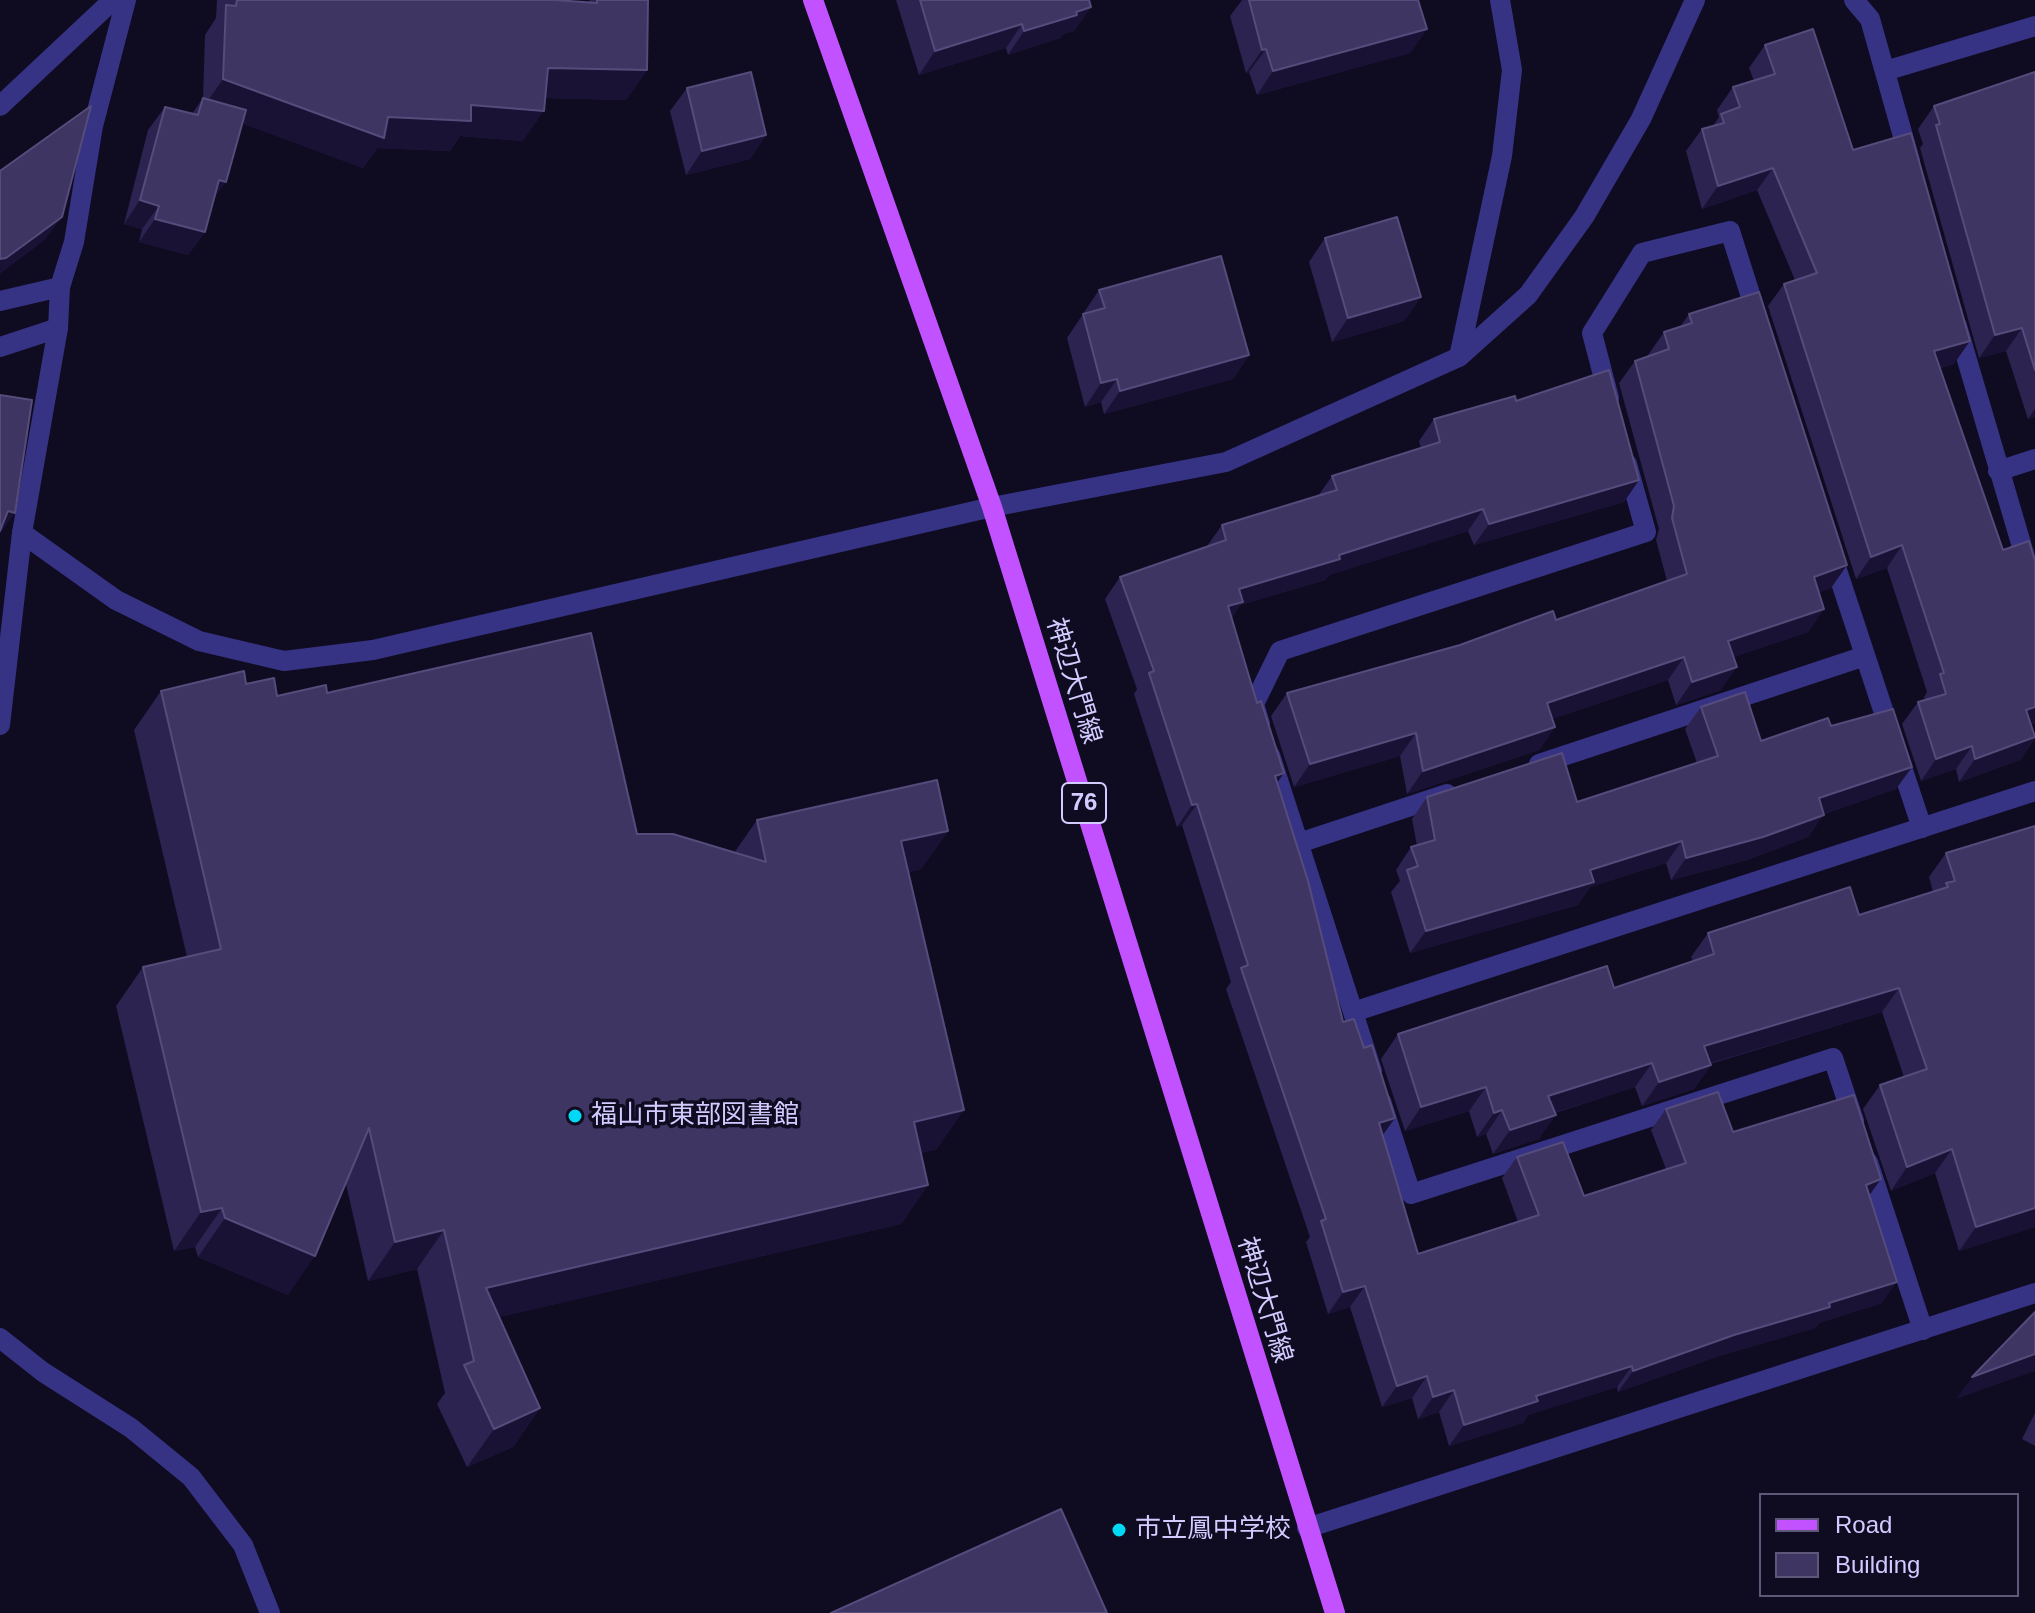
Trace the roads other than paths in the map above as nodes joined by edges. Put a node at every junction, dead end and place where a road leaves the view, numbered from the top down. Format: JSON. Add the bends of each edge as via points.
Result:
{"nodes":[{"id":1,"x":113,"y":0,"type":"edge"},
{"id":2,"x":126,"y":0,"type":"edge"},
{"id":3,"x":813,"y":0,"type":"edge"},
{"id":4,"x":1500,"y":0,"type":"edge"},
{"id":5,"x":1695,"y":0,"type":"edge"},
{"id":6,"x":1854,"y":0,"type":"edge"},
{"id":7,"x":2035,"y":26,"type":"edge"},
{"id":8,"x":1885,"y":71,"type":"junction"},
{"id":9,"x":0,"y":106,"type":"edge"},
{"id":10,"x":1915,"y":179,"type":"edge"},
{"id":11,"x":60,"y":287,"type":"junction"},
{"id":12,"x":0,"y":301,"type":"edge"},
{"id":13,"x":1950,"y":302,"type":"edge"},
{"id":14,"x":58,"y":328,"type":"junction"},
{"id":15,"x":1763,"y":338,"type":"edge"},
{"id":16,"x":0,"y":347,"type":"edge"},
{"id":17,"x":1459,"y":357,"type":"junction"},
{"id":18,"x":1613,"y":410,"type":"edge"},
{"id":19,"x":1621,"y":441,"type":"edge"},
{"id":20,"x":2035,"y":459,"type":"edge"},
{"id":21,"x":1998,"y":471,"type":"junction"},
{"id":22,"x":992,"y":507,"type":"junction"},
{"id":23,"x":22,"y":533,"type":"junction"},
{"id":24,"x":1826,"y":535,"type":"edge"},
{"id":25,"x":2035,"y":591,"type":"edge"},
{"id":26,"x":1865,"y":656,"type":"junction"},
{"id":27,"x":0,"y":725,"type":"edge"},
{"id":28,"x":1523,"y":769,"type":"edge"},
{"id":29,"x":1463,"y":789,"type":"edge"},
{"id":30,"x":2035,"y":791,"type":"edge"},
{"id":31,"x":1922,"y":828,"type":"junction"},
{"id":32,"x":1299,"y":843,"type":"junction"},
{"id":33,"x":1353,"y":1012,"type":"junction"},
{"id":34,"x":2035,"y":1293,"type":"edge"},
{"id":35,"x":1923,"y":1330,"type":"junction"},
{"id":36,"x":0,"y":1338,"type":"edge"},
{"id":37,"x":1307,"y":1528,"type":"junction"},
{"id":38,"x":270,"y":1613,"type":"edge"},
{"id":39,"x":1335,"y":1613,"type":"edge"}],
"edges":[{"from":1,"to":9,"type":"street"},
{"from":2,"to":11,"type":"street"},
{"from":3,"to":22,"type":"main road","name":"神辺大門線","number":"76"},
{"from":4,"to":17,"type":"street","via":[[1512,70],[1502,156]]},
{"from":5,"to":17,"type":"street","via":[[1641,119],[1584,217],[1528,295]]},
{"from":6,"to":8,"type":"street","via":[[1870,19]]},
{"from":7,"to":8,"type":"street"},
{"from":8,"to":10,"type":"street"},
{"from":11,"to":12,"type":"street"},
{"from":11,"to":14,"type":"street"},
{"from":13,"to":21,"type":"street"},
{"from":14,"to":16,"type":"street"},
{"from":14,"to":23,"type":"street"},
{"from":15,"to":18,"type":"street","via":[[1730,231],[1642,253],[1592,333]]},
{"from":17,"to":22,"type":"street","via":[[1226,462]]},
{"from":19,"to":32,"type":"street","via":[[1646,532],[1280,651],[1254,704]]},
{"from":20,"to":21,"type":"street"},
{"from":21,"to":25,"type":"street"},
{"from":22,"to":23,"type":"street","via":[[373,650],[284,661],[199,641],[116,600]]},
{"from":22,"to":37,"type":"main road","name":"神辺大門線","number":"76"},
{"from":23,"to":27,"type":"street"},
{"from":24,"to":26,"type":"street"},
{"from":26,"to":28,"type":"street"},
{"from":26,"to":31,"type":"street"},
{"from":29,"to":32,"type":"street"},
{"from":30,"to":31,"type":"street"},
{"from":31,"to":33,"type":"street"},
{"from":32,"to":33,"type":"street"},
{"from":33,"to":35,"type":"street","via":[[1411,1194],[1833,1058]]},
{"from":34,"to":35,"type":"street"},
{"from":35,"to":37,"type":"street"},
{"from":36,"to":38,"type":"street","via":[[131,1428],[191,1477],[243,1545]]},
{"from":37,"to":39,"type":"main road","name":"神辺大門線","number":"76"}]}
